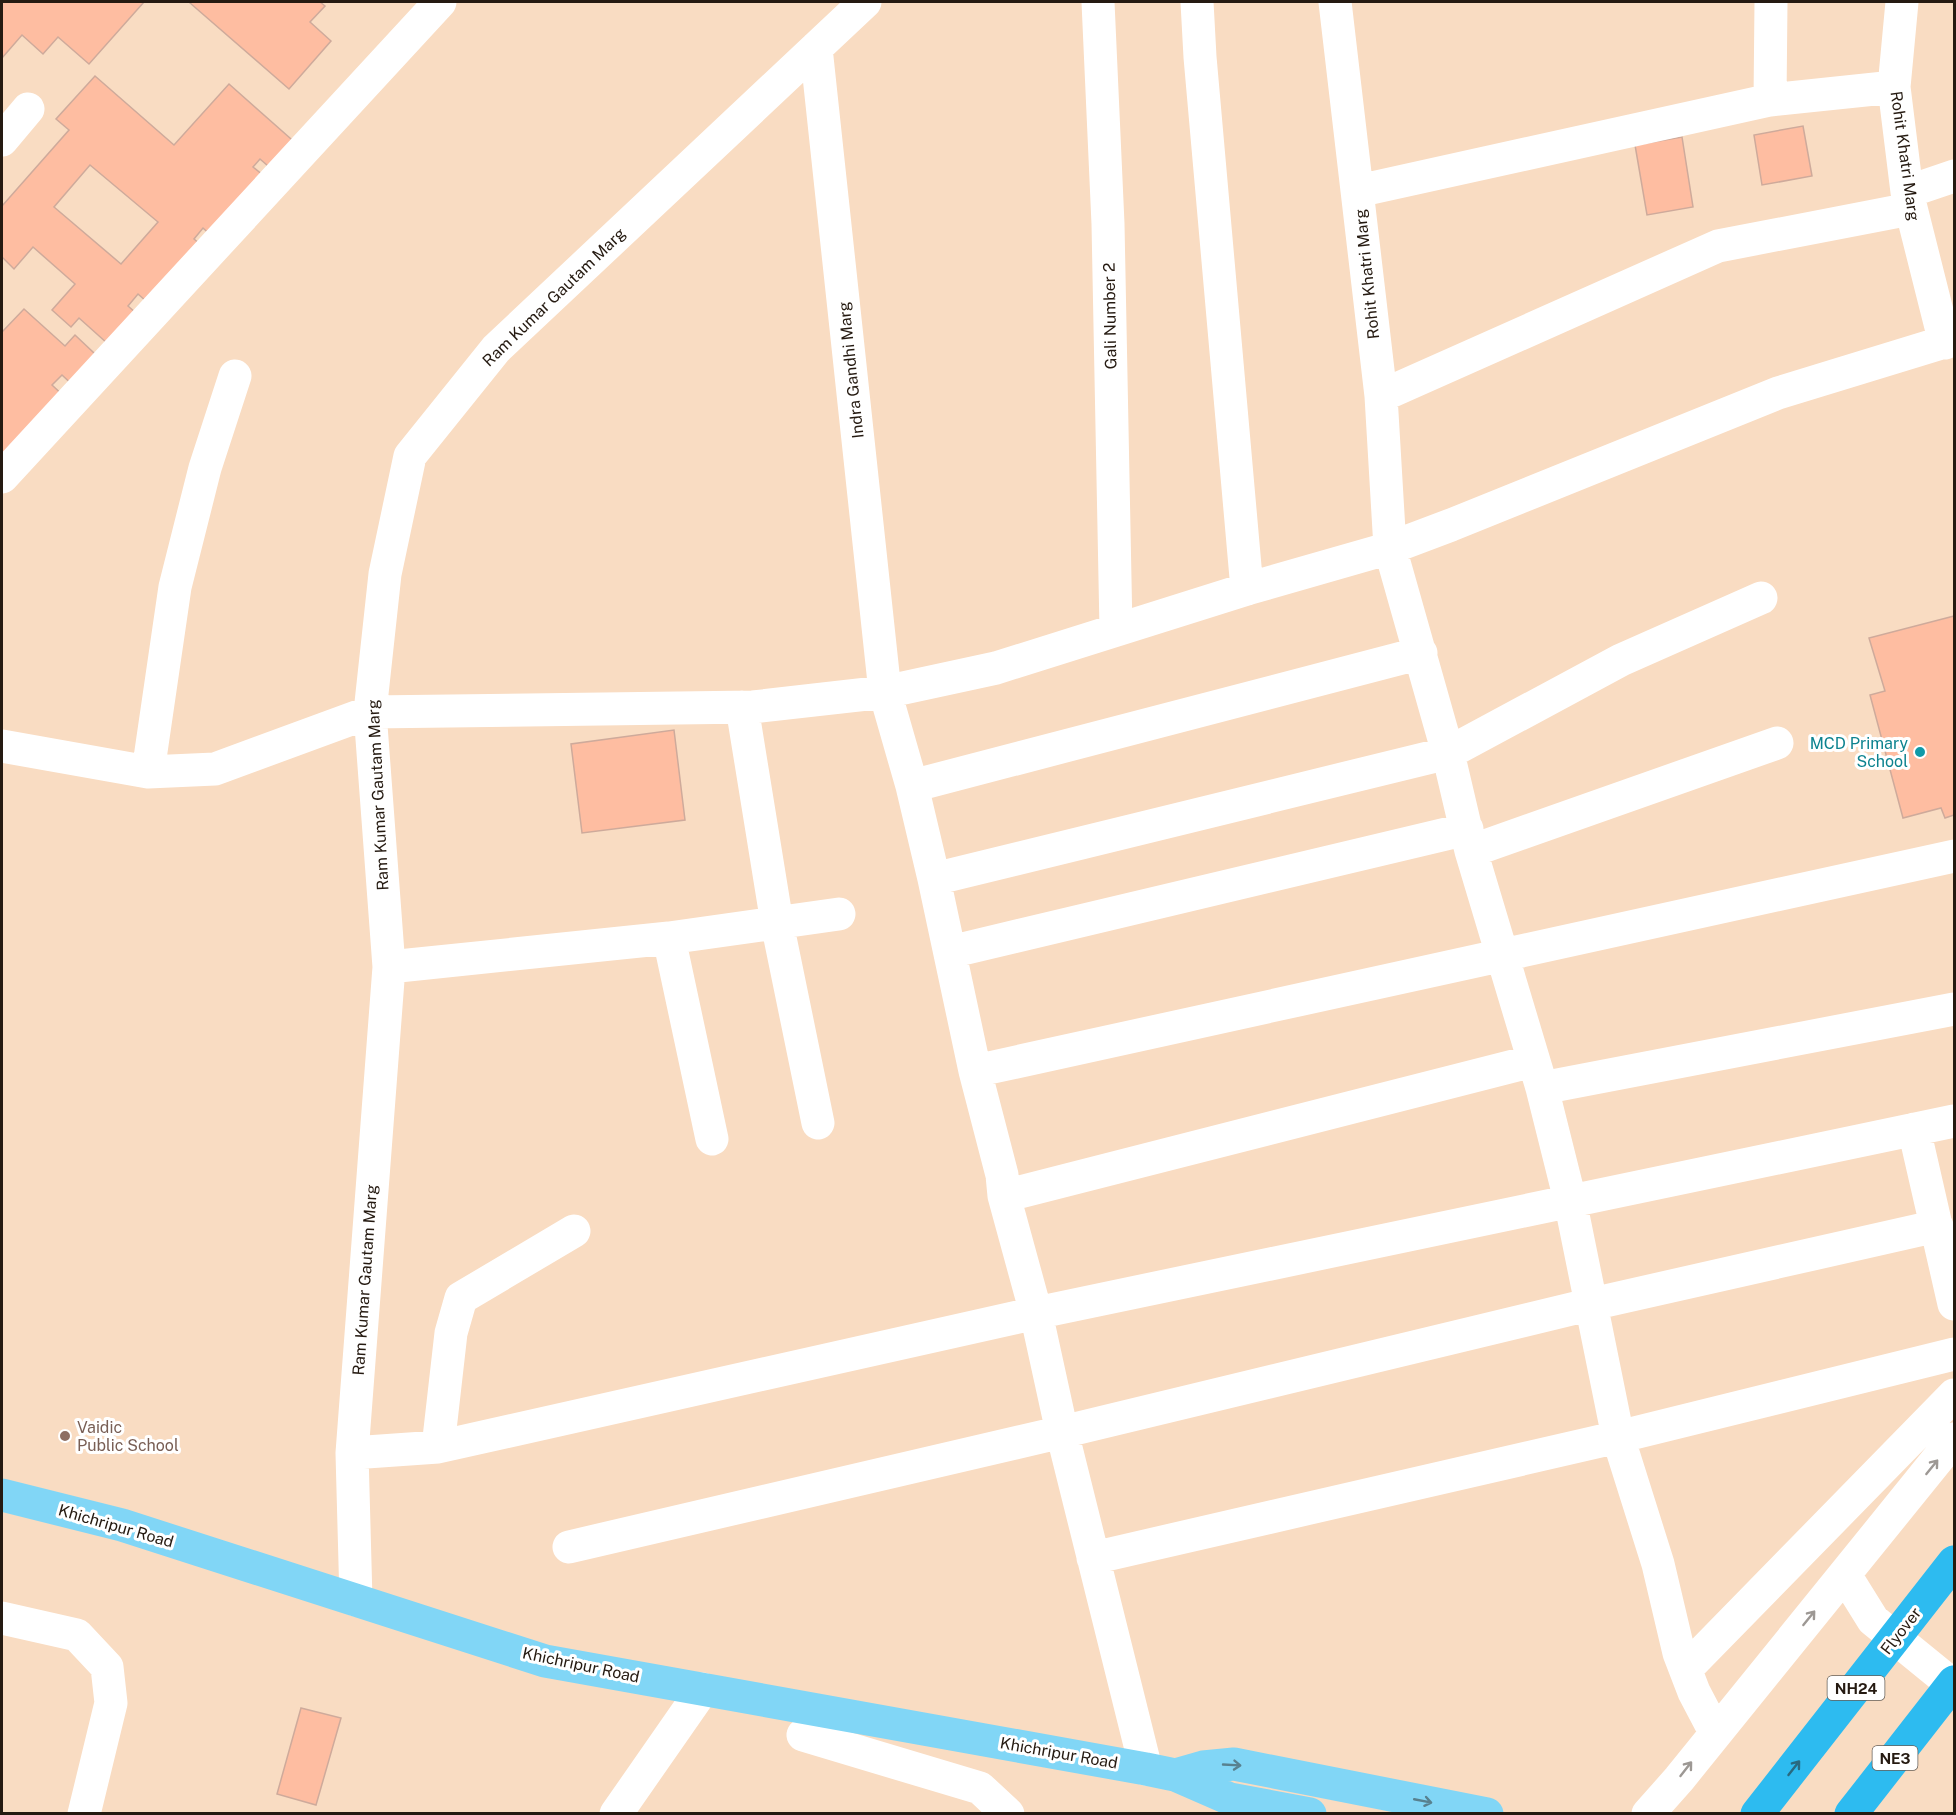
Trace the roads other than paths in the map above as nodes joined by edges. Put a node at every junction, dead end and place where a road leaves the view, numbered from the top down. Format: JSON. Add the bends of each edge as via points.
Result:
{"nodes":[{"id":1,"x":440,"y":2,"type":"edge"},
{"id":2,"x":866,"y":2,"type":"edge"},
{"id":3,"x":1098,"y":2,"type":"edge"},
{"id":4,"x":1197,"y":2,"type":"edge"},
{"id":5,"x":1335,"y":2,"type":"edge"},
{"id":6,"x":1771,"y":2,"type":"edge"},
{"id":7,"x":1902,"y":2,"type":"edge"},
{"id":8,"x":816,"y":48,"type":"junction"},
{"id":9,"x":1894,"y":87,"type":"junction"},
{"id":10,"x":1770,"y":100,"type":"junction"},
{"id":11,"x":28,"y":109,"type":"dead end"},
{"id":12,"x":2,"y":140,"type":"edge"},
{"id":13,"x":1954,"y":176,"type":"edge"},
{"id":14,"x":1358,"y":190,"type":"junction"},
{"id":15,"x":1909,"y":200,"type":"junction"},
{"id":16,"x":1950,"y":341,"type":"edge"},
{"id":17,"x":235,"y":375,"type":"dead end"},
{"id":18,"x":1381,"y":396,"type":"junction"},
{"id":19,"x":2,"y":477,"type":"edge"},
{"id":20,"x":1390,"y":548,"type":"junction"},
{"id":21,"x":1247,"y":590,"type":"junction"},
{"id":22,"x":1761,"y":598,"type":"dead end"},
{"id":23,"x":1116,"y":630,"type":"junction"},
{"id":24,"x":1421,"y":653,"type":"junction"},
{"id":25,"x":885,"y":692,"type":"junction"},
{"id":26,"x":742,"y":707,"type":"junction"},
{"id":27,"x":370,"y":712,"type":"junction"},
{"id":28,"x":1777,"y":743,"type":"dead end"},
{"id":29,"x":2,"y":746,"type":"edge"},
{"id":30,"x":1448,"y":753,"type":"junction"},
{"id":31,"x":148,"y":772,"type":"junction"},
{"id":32,"x":912,"y":786,"type":"junction"},
{"id":33,"x":1469,"y":840,"type":"junction"},
{"id":34,"x":1954,"y":856,"type":"edge"},
{"id":35,"x":934,"y":879,"type":"junction"},
{"id":36,"x":839,"y":914,"type":"dead end"},
{"id":37,"x":777,"y":923,"type":"junction"},
{"id":38,"x":669,"y":938,"type":"junction"},
{"id":39,"x":950,"y":952,"type":"junction"},
{"id":40,"x":1502,"y":954,"type":"junction"},
{"id":41,"x":389,"y":967,"type":"junction"},
{"id":42,"x":1954,"y":1009,"type":"edge"},
{"id":43,"x":975,"y":1071,"type":"junction"},
{"id":44,"x":1538,"y":1075,"type":"junction"},
{"id":45,"x":1954,"y":1121,"type":"edge"},
{"id":46,"x":818,"y":1123,"type":"dead end"},
{"id":47,"x":1914,"y":1129,"type":"junction"},
{"id":48,"x":712,"y":1139,"type":"dead end"},
{"id":49,"x":1004,"y":1196,"type":"junction"},
{"id":50,"x":1570,"y":1200,"type":"junction"},
{"id":51,"x":1937,"y":1226,"type":"junction"},
{"id":52,"x":574,"y":1231,"type":"dead end"},
{"id":53,"x":1592,"y":1304,"type":"junction"},
{"id":54,"x":1954,"y":1304,"type":"edge"},
{"id":55,"x":1036,"y":1313,"type":"junction"},
{"id":56,"x":1954,"y":1354,"type":"edge"},
{"id":57,"x":1954,"y":1395,"type":"edge"},
{"id":58,"x":1062,"y":1432,"type":"junction"},
{"id":59,"x":1618,"y":1437,"type":"junction"},
{"id":60,"x":1954,"y":1439,"type":"edge"},
{"id":61,"x":438,"y":1447,"type":"junction"},
{"id":62,"x":352,"y":1453,"type":"junction"},
{"id":63,"x":2,"y":1495,"type":"edge"},
{"id":64,"x":569,"y":1547,"type":"dead end"},
{"id":65,"x":1093,"y":1558,"type":"junction"},
{"id":66,"x":1954,"y":1562,"type":"edge"},
{"id":67,"x":1845,"y":1575,"type":"junction"},
{"id":68,"x":356,"y":1600,"type":"junction"},
{"id":69,"x":2,"y":1618,"type":"edge"},
{"id":70,"x":1686,"y":1669,"type":"junction"},
{"id":71,"x":703,"y":1689,"type":"junction"},
{"id":72,"x":1949,"y":1690,"type":"edge"},
{"id":73,"x":1715,"y":1732,"type":"junction"},
{"id":74,"x":802,"y":1735,"type":"dead end"},
{"id":75,"x":1160,"y":1772,"type":"junction"},
{"id":76,"x":91,"y":1812,"type":"edge"},
{"id":77,"x":616,"y":1814,"type":"edge"},
{"id":78,"x":1008,"y":1814,"type":"edge"},
{"id":79,"x":1310,"y":1814,"type":"edge"},
{"id":80,"x":1487,"y":1814,"type":"edge"},
{"id":81,"x":1648,"y":1814,"type":"edge"},
{"id":82,"x":1757,"y":1814,"type":"edge"},
{"id":83,"x":1851,"y":1814,"type":"edge"}],
"edges":[{"from":1,"to":19,"type":"street"},
{"from":2,"to":8,"type":"street","name":"Ram Kumar Gautam Marg"},
{"from":3,"to":23,"type":"street","name":"Gali Number 2","via":[[1108,224]]},
{"from":4,"to":21,"type":"street"},
{"from":5,"to":14,"type":"street","name":"Rohit Khatri Marg"},
{"from":6,"to":10,"type":"street"},
{"from":7,"to":9,"type":"street","name":"Rohit Khatri Marg"},
{"from":8,"to":25,"type":"street","name":"Indra Gandhi Marg"},
{"from":8,"to":27,"type":"street","name":"Ram Kumar Gautam Marg","via":[[496,349],[410,456],[385,574]]},
{"from":9,"to":10,"type":"street"},
{"from":9,"to":15,"type":"street","name":"Rohit Khatri Marg"},
{"from":10,"to":14,"type":"street"},
{"from":11,"to":12,"type":"street"},
{"from":13,"to":15,"type":"street"},
{"from":14,"to":18,"type":"street","name":"Rohit Khatri Marg"},
{"from":15,"to":16,"type":"street","name":"Rohit Khatri Marg"},
{"from":15,"to":18,"type":"street","via":[[1718,246]]},
{"from":16,"to":20,"type":"street","via":[[1778,393]]},
{"from":17,"to":31,"type":"street","via":[[205,468],[175,587]]},
{"from":18,"to":20,"type":"street","name":"Rohit Khatri Marg"},
{"from":20,"to":21,"type":"street"},
{"from":20,"to":24,"type":"street","name":"Rohit Khatri Marg"},
{"from":21,"to":23,"type":"street"},
{"from":22,"to":30,"type":"street","via":[[1621,660]]},
{"from":23,"to":25,"type":"street","via":[[996,668]]},
{"from":24,"to":30,"type":"street","name":"Rohit Khatri Marg"},
{"from":24,"to":32,"type":"street"},
{"from":25,"to":26,"type":"street"},
{"from":25,"to":32,"type":"street","name":"Indra Gandhi Marg"},
{"from":26,"to":27,"type":"street"},
{"from":26,"to":37,"type":"street"},
{"from":27,"to":31,"type":"street","via":[[215,769]]},
{"from":27,"to":41,"type":"street","name":"Ram Kumar Gautam Marg"},
{"from":28,"to":33,"type":"street"},
{"from":29,"to":31,"type":"street"},
{"from":30,"to":33,"type":"street","name":"Rohit Khatri Marg"},
{"from":30,"to":35,"type":"street"},
{"from":32,"to":35,"type":"street","name":"Indra Gandhi Marg"},
{"from":33,"to":39,"type":"street"},
{"from":33,"to":40,"type":"street","name":"Rohit Khatri Marg"},
{"from":34,"to":40,"type":"street"},
{"from":35,"to":39,"type":"street","name":"Indra Gandhi Marg"},
{"from":36,"to":37,"type":"street"},
{"from":37,"to":38,"type":"street"},
{"from":37,"to":46,"type":"street"},
{"from":38,"to":41,"type":"street"},
{"from":38,"to":48,"type":"street"},
{"from":39,"to":43,"type":"street","name":"Indra Gandhi Marg"},
{"from":40,"to":43,"type":"street"},
{"from":40,"to":44,"type":"street","name":"Rohit Khatri Marg"},
{"from":41,"to":62,"type":"street","name":"Ram Kumar Gautam Marg"},
{"from":42,"to":44,"type":"street"},
{"from":43,"to":49,"type":"street","name":"Indra Gandhi Marg"},
{"from":44,"to":49,"type":"street"},
{"from":44,"to":50,"type":"street","name":"Rohit Khatri Marg"},
{"from":45,"to":47,"type":"street"},
{"from":47,"to":50,"type":"street"},
{"from":47,"to":51,"type":"street"},
{"from":49,"to":55,"type":"street","name":"Indra Gandhi Marg"},
{"from":50,"to":53,"type":"street","name":"Rohit Khatri Marg"},
{"from":50,"to":55,"type":"street"},
{"from":51,"to":53,"type":"street"},
{"from":51,"to":54,"type":"street"},
{"from":52,"to":61,"type":"street","via":[[461,1298],[451,1333]]},
{"from":53,"to":58,"type":"street"},
{"from":53,"to":59,"type":"street","name":"Rohit Khatri Marg"},
{"from":55,"to":58,"type":"street","name":"Indra Gandhi Marg"},
{"from":55,"to":61,"type":"street"},
{"from":56,"to":59,"type":"street"},
{"from":57,"to":70,"type":"street"},
{"from":58,"to":64,"type":"street"},
{"from":58,"to":65,"type":"street","name":"Indra Gandhi Marg"},
{"from":59,"to":65,"type":"street"},
{"from":59,"to":70,"type":"street","name":"Rohit Khatri Marg"},
{"from":67,"to":60,"type":"street","one_way":true},
{"from":61,"to":62,"type":"street"},
{"from":62,"to":68,"type":"street","name":"Ram Kumar Gautam Marg"},
{"from":63,"to":68,"type":"main road","name":"Khichripur Road","via":[[122,1525]]},
{"from":65,"to":75,"type":"street","name":"Indra Gandhi Marg"},
{"from":82,"to":66,"type":"highway","name":"Flyover","number":"NH24","one_way":true},
{"from":67,"to":72,"type":"street","via":[[1873,1620]]},
{"from":73,"to":67,"type":"street","one_way":true},
{"from":68,"to":71,"type":"main road","name":"Khichripur Road","via":[[545,1661]]},
{"from":69,"to":76,"type":"street","via":[[77,1635],[107,1667],[111,1704]]},
{"from":70,"to":73,"type":"street","name":"Rohit Khatri Marg"},
{"from":71,"to":75,"type":"main road","name":"Khichripur Road"},
{"from":71,"to":77,"type":"street"},
{"from":72,"to":83,"type":"highway","number":"NE3"},
{"from":81,"to":73,"type":"street","one_way":true},
{"from":74,"to":78,"type":"street","via":[[980,1788]]},
{"from":75,"to":79,"type":"main road","name":"Khichripur Road","via":[[1230,1799]]},
{"from":75,"to":80,"type":"main road","name":"Khichripur Road","one_way":true,"via":[[1234,1764]]}]}
